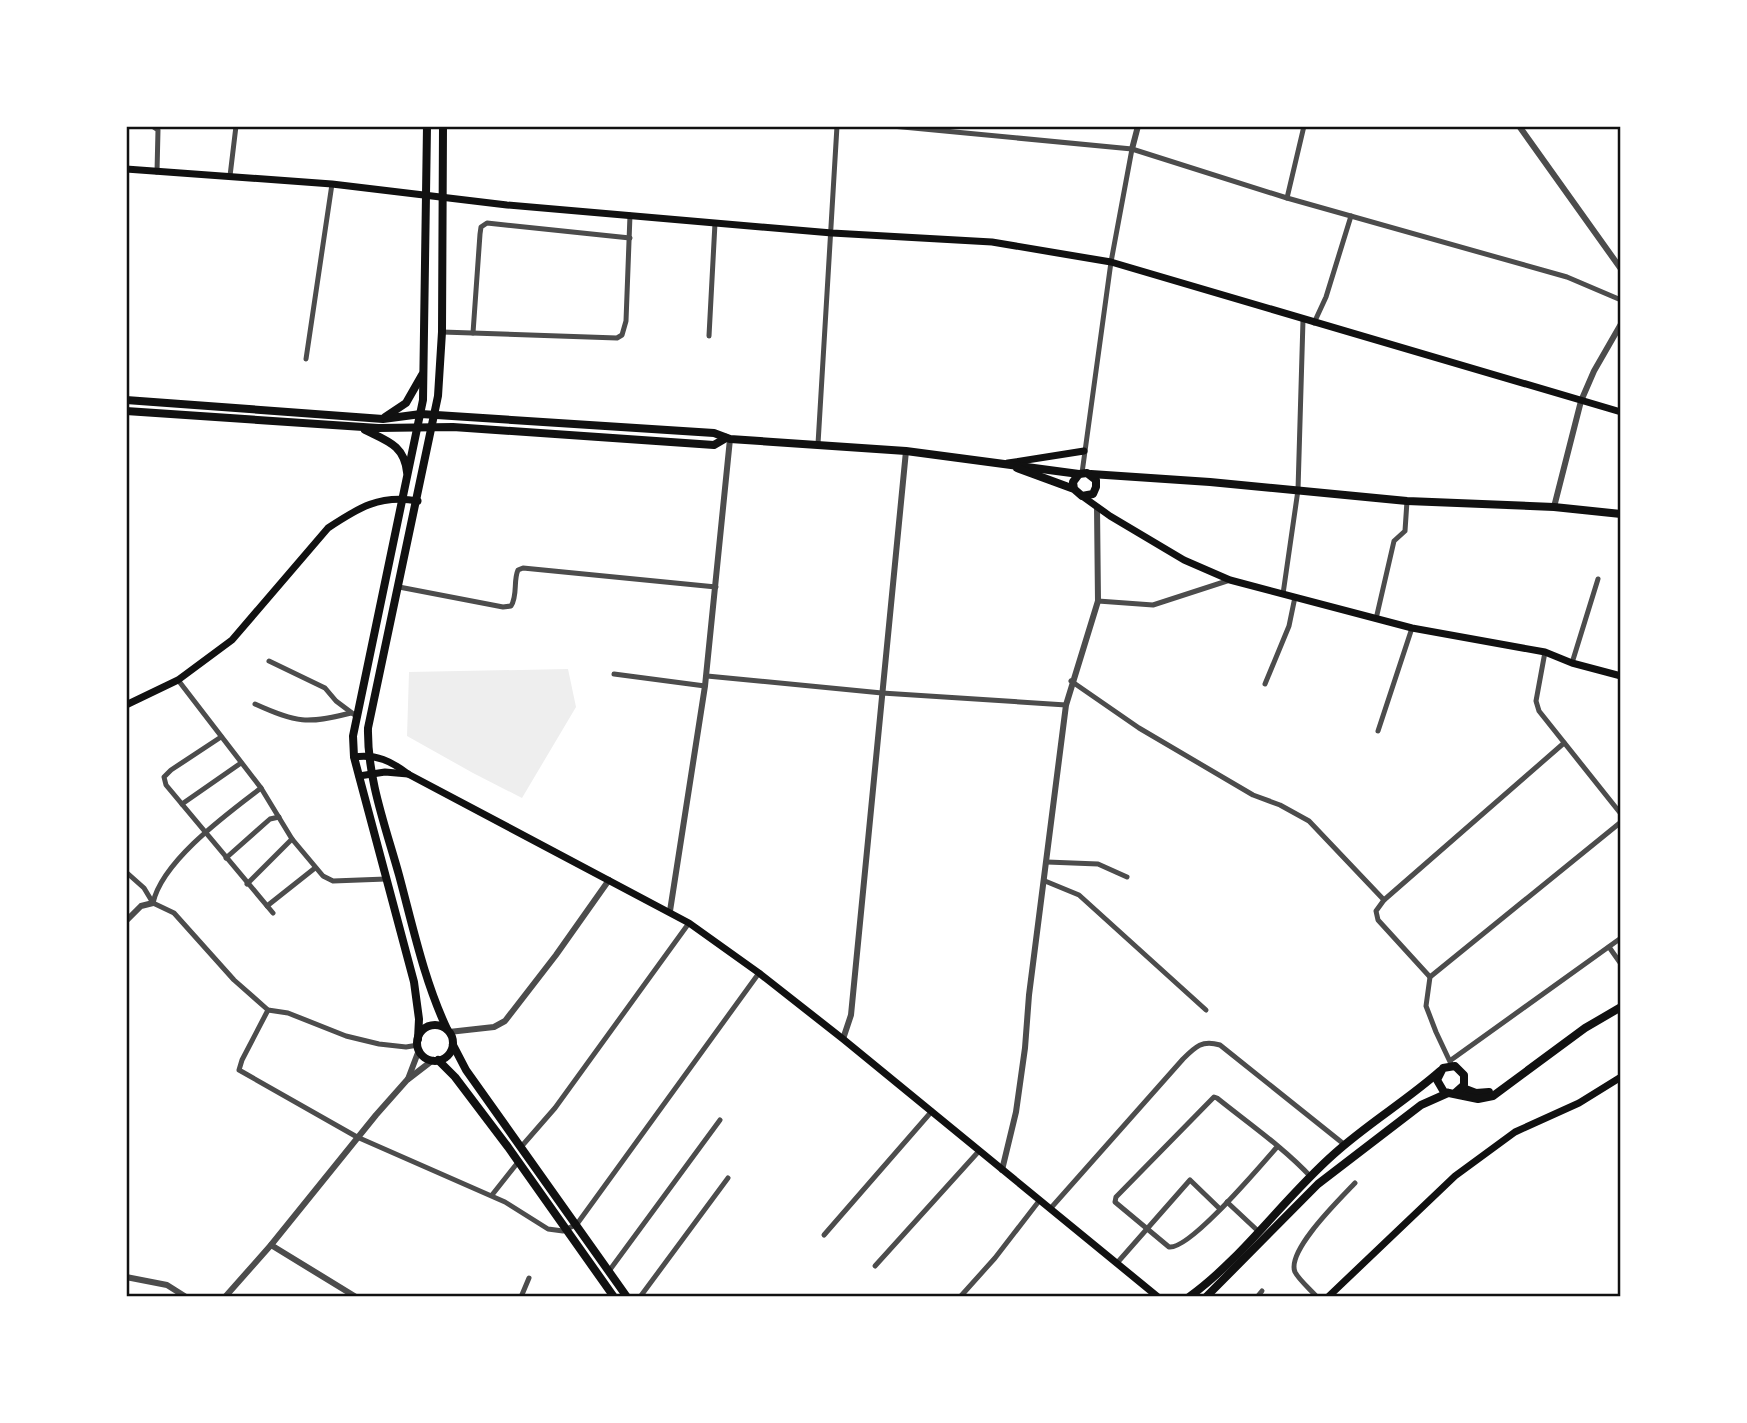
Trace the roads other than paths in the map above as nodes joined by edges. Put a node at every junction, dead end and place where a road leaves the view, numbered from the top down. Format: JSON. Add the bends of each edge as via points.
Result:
{"nodes":[{"id":1,"x":152,"y":126,"type":"edge"},
{"id":2,"x":236,"y":126,"type":"edge"},
{"id":3,"x":427,"y":126,"type":"edge"},
{"id":4,"x":443,"y":126,"type":"edge"},
{"id":5,"x":837,"y":126,"type":"edge"},
{"id":6,"x":891,"y":126,"type":"edge"},
{"id":7,"x":1138,"y":126,"type":"edge"},
{"id":8,"x":1304,"y":126,"type":"edge"},
{"id":9,"x":1519,"y":126,"type":"edge"},
{"id":10,"x":1132,"y":149,"type":"junction"},
{"id":11,"x":126,"y":169,"type":"edge"},
{"id":12,"x":158,"y":172,"type":"junction"},
{"id":13,"x":230,"y":176,"type":"junction"},
{"id":14,"x":332,"y":184,"type":"junction"},
{"id":15,"x":426,"y":196,"type":"junction"},
{"id":16,"x":442,"y":198,"type":"junction"},
{"id":17,"x":1287,"y":198,"type":"junction"},
{"id":18,"x":631,"y":215,"type":"junction"},
{"id":19,"x":1351,"y":216,"type":"junction"},
{"id":20,"x":715,"y":223,"type":"junction"},
{"id":21,"x":832,"y":233,"type":"junction"},
{"id":22,"x":629,"y":238,"type":"junction"},
{"id":23,"x":1111,"y":262,"type":"junction"},
{"id":24,"x":1621,"y":269,"type":"edge"},
{"id":25,"x":1621,"y":300,"type":"edge"},
{"id":26,"x":1303,"y":320,"type":"junction"},
{"id":27,"x":1314,"y":323,"type":"junction"},
{"id":28,"x":1621,"y":324,"type":"edge"},
{"id":29,"x":442,"y":332,"type":"junction"},
{"id":30,"x":473,"y":333,"type":"junction"},
{"id":31,"x":709,"y":336,"type":"dead end"},
{"id":32,"x":306,"y":359,"type":"dead end"},
{"id":33,"x":425,"y":370,"type":"junction"},
{"id":34,"x":126,"y":400,"type":"edge"},
{"id":35,"x":1581,"y":401,"type":"junction"},
{"id":36,"x":126,"y":411,"type":"edge"},
{"id":37,"x":1621,"y":412,"type":"edge"},
{"id":38,"x":421,"y":414,"type":"junction"},
{"id":39,"x":435,"y":415,"type":"junction"},
{"id":40,"x":383,"y":419,"type":"junction"},
{"id":41,"x":360,"y":427,"type":"junction"},
{"id":42,"x":418,"y":427,"type":"junction"},
{"id":43,"x":432,"y":427,"type":"junction"},
{"id":44,"x":728,"y":439,"type":"junction"},
{"id":45,"x":818,"y":444,"type":"junction"},
{"id":46,"x":906,"y":451,"type":"junction"},
{"id":47,"x":1084,"y":451,"type":"junction"},
{"id":48,"x":1004,"y":464,"type":"junction"},
{"id":49,"x":1084,"y":474,"type":"junction"},
{"id":50,"x":408,"y":479,"type":"junction"},
{"id":51,"x":1074,"y":489,"type":"junction"},
{"id":52,"x":1298,"y":490,"type":"junction"},
{"id":53,"x":1095,"y":491,"type":"junction"},
{"id":54,"x":1082,"y":496,"type":"junction"},
{"id":55,"x":403,"y":498,"type":"junction"},
{"id":56,"x":418,"y":501,"type":"junction"},
{"id":57,"x":1406,"y":501,"type":"junction"},
{"id":58,"x":1097,"y":507,"type":"junction"},
{"id":59,"x":1554,"y":507,"type":"junction"},
{"id":60,"x":1621,"y":514,"type":"edge"},
{"id":61,"x":1598,"y":579,"type":"dead end"},
{"id":62,"x":1230,"y":580,"type":"junction"},
{"id":63,"x":399,"y":587,"type":"junction"},
{"id":64,"x":716,"y":587,"type":"junction"},
{"id":65,"x":1283,"y":594,"type":"junction"},
{"id":66,"x":1295,"y":597,"type":"junction"},
{"id":67,"x":1098,"y":601,"type":"junction"},
{"id":68,"x":1376,"y":619,"type":"junction"},
{"id":69,"x":1412,"y":628,"type":"junction"},
{"id":70,"x":1545,"y":652,"type":"junction"},
{"id":71,"x":269,"y":661,"type":"dead end"},
{"id":72,"x":1572,"y":663,"type":"junction"},
{"id":73,"x":614,"y":674,"type":"dead end"},
{"id":74,"x":706,"y":676,"type":"junction"},
{"id":75,"x":1621,"y":676,"type":"edge"},
{"id":76,"x":178,"y":680,"type":"junction"},
{"id":77,"x":1071,"y":681,"type":"junction"},
{"id":78,"x":1265,"y":684,"type":"dead end"},
{"id":79,"x":705,"y":685,"type":"junction"},
{"id":80,"x":882,"y":693,"type":"junction"},
{"id":81,"x":255,"y":704,"type":"dead end"},
{"id":82,"x":126,"y":705,"type":"edge"},
{"id":83,"x":1066,"y":705,"type":"junction"},
{"id":84,"x":354,"y":714,"type":"junction"},
{"id":85,"x":1378,"y":731,"type":"dead end"},
{"id":86,"x":221,"y":737,"type":"junction"},
{"id":87,"x":1564,"y":743,"type":"junction"},
{"id":88,"x":370,"y":754,"type":"junction"},
{"id":89,"x":354,"y":757,"type":"junction"},
{"id":90,"x":242,"y":763,"type":"junction"},
{"id":91,"x":372,"y":773,"type":"junction"},
{"id":92,"x":408,"y":774,"type":"junction"},
{"id":93,"x":359,"y":776,"type":"junction"},
{"id":94,"x":261,"y":788,"type":"junction"},
{"id":95,"x":181,"y":804,"type":"junction"},
{"id":96,"x":1621,"y":814,"type":"edge"},
{"id":97,"x":279,"y":817,"type":"junction"},
{"id":98,"x":1621,"y":822,"type":"edge"},
{"id":99,"x":204,"y":832,"type":"junction"},
{"id":100,"x":292,"y":839,"type":"junction"},
{"id":101,"x":226,"y":859,"type":"junction"},
{"id":102,"x":1047,"y":862,"type":"junction"},
{"id":103,"x":315,"y":868,"type":"junction"},
{"id":104,"x":126,"y":872,"type":"edge"},
{"id":105,"x":1127,"y":877,"type":"dead end"},
{"id":106,"x":386,"y":879,"type":"junction"},
{"id":107,"x":609,"y":880,"type":"junction"},
{"id":108,"x":1045,"y":881,"type":"junction"},
{"id":109,"x":247,"y":884,"type":"junction"},
{"id":110,"x":1384,"y":900,"type":"junction"},
{"id":111,"x":153,"y":903,"type":"junction"},
{"id":112,"x":267,"y":906,"type":"junction"},
{"id":113,"x":670,"y":911,"type":"junction"},
{"id":114,"x":273,"y":913,"type":"dead end"},
{"id":115,"x":126,"y":921,"type":"edge"},
{"id":116,"x":689,"y":923,"type":"junction"},
{"id":117,"x":1621,"y":938,"type":"edge"},
{"id":118,"x":1609,"y":947,"type":"junction"},
{"id":119,"x":1621,"y":964,"type":"edge"},
{"id":120,"x":759,"y":973,"type":"junction"},
{"id":121,"x":1430,"y":977,"type":"junction"},
{"id":122,"x":1621,"y":1007,"type":"edge"},
{"id":123,"x":268,"y":1010,"type":"junction"},
{"id":124,"x":1206,"y":1010,"type":"dead end"},
{"id":125,"x":448,"y":1030,"type":"junction"},
{"id":126,"x":843,"y":1039,"type":"junction"},
{"id":127,"x":419,"y":1045,"type":"junction"},
{"id":128,"x":453,"y":1045,"type":"junction"},
{"id":129,"x":435,"y":1060,"type":"junction"},
{"id":130,"x":1451,"y":1063,"type":"junction"},
{"id":131,"x":1440,"y":1071,"type":"junction"},
{"id":132,"x":1621,"y":1077,"type":"edge"},
{"id":133,"x":407,"y":1080,"type":"junction"},
{"id":134,"x":1455,"y":1091,"type":"junction"},
{"id":135,"x":932,"y":1111,"type":"junction"},
{"id":136,"x":720,"y":1120,"type":"dead end"},
{"id":137,"x":357,"y":1138,"type":"junction"},
{"id":138,"x":1345,"y":1145,"type":"junction"},
{"id":139,"x":521,"y":1147,"type":"junction"},
{"id":140,"x":1277,"y":1147,"type":"junction"},
{"id":141,"x":979,"y":1151,"type":"junction"},
{"id":142,"x":519,"y":1161,"type":"junction"},
{"id":143,"x":1002,"y":1170,"type":"junction"},
{"id":144,"x":1311,"y":1177,"type":"junction"},
{"id":145,"x":728,"y":1178,"type":"dead end"},
{"id":146,"x":1355,"y":1183,"type":"dead end"},
{"id":147,"x":492,"y":1195,"type":"junction"},
{"id":148,"x":1040,"y":1201,"type":"junction"},
{"id":149,"x":1227,"y":1202,"type":"junction"},
{"id":150,"x":1050,"y":1209,"type":"junction"},
{"id":151,"x":1220,"y":1209,"type":"junction"},
{"id":152,"x":577,"y":1224,"type":"junction"},
{"id":153,"x":1146,"y":1227,"type":"junction"},
{"id":154,"x":567,"y":1231,"type":"junction"},
{"id":155,"x":1258,"y":1231,"type":"junction"},
{"id":156,"x":824,"y":1235,"type":"dead end"},
{"id":157,"x":271,"y":1245,"type":"junction"},
{"id":158,"x":1117,"y":1263,"type":"junction"},
{"id":159,"x":875,"y":1266,"type":"dead end"},
{"id":160,"x":609,"y":1271,"type":"junction"},
{"id":161,"x":126,"y":1277,"type":"edge"},
{"id":162,"x":529,"y":1278,"type":"dead end"},
{"id":163,"x":1262,"y":1291,"type":"dead end"},
{"id":164,"x":1158,"y":1296,"type":"edge"},
{"id":165,"x":186,"y":1297,"type":"edge"},
{"id":166,"x":225,"y":1297,"type":"edge"},
{"id":167,"x":356,"y":1297,"type":"edge"},
{"id":168,"x":521,"y":1297,"type":"edge"},
{"id":169,"x":614,"y":1297,"type":"edge"},
{"id":170,"x":627,"y":1297,"type":"edge"},
{"id":171,"x":640,"y":1297,"type":"edge"},
{"id":172,"x":960,"y":1297,"type":"edge"},
{"id":173,"x":1189,"y":1297,"type":"edge"},
{"id":174,"x":1206,"y":1297,"type":"edge"},
{"id":175,"x":1257,"y":1297,"type":"edge"},
{"id":176,"x":1317,"y":1297,"type":"edge"},
{"id":177,"x":1328,"y":1297,"type":"edge"}],
"edges":[{"from":1,"to":12,"type":"street","via":[[158,130]]},
{"from":2,"to":13,"type":"street"},
{"from":3,"to":15,"type":"main road"},
{"from":4,"to":16,"type":"main road"},
{"from":5,"to":21,"type":"street"},
{"from":6,"to":10,"type":"street"},
{"from":7,"to":10,"type":"street"},
{"from":8,"to":17,"type":"street"},
{"from":9,"to":24,"type":"street"},
{"from":10,"to":17,"type":"street"},
{"from":10,"to":23,"type":"street"},
{"from":11,"to":12,"type":"main road"},
{"from":12,"to":13,"type":"main road"},
{"from":13,"to":14,"type":"main road"},
{"from":14,"to":15,"type":"main road"},
{"from":14,"to":32,"type":"street"},
{"from":15,"to":16,"type":"main road"},
{"from":15,"to":33,"type":"main road"},
{"from":16,"to":18,"type":"main road"},
{"from":16,"to":29,"type":"main road"},
{"from":17,"to":19,"type":"street"},
{"from":18,"to":20,"type":"main road"},
{"from":18,"to":22,"type":"street"},
{"from":19,"to":25,"type":"street","via":[[1567,277]]},
{"from":19,"to":27,"type":"street"},
{"from":20,"to":21,"type":"main road"},
{"from":20,"to":31,"type":"street"},
{"from":21,"to":23,"type":"main road","via":[[992,242]]},
{"from":21,"to":45,"type":"street"},
{"from":22,"to":30,"type":"street","via":[[622,335]]},
{"from":22,"to":30,"type":"street","via":[[487,223],[480,234]]},
{"from":23,"to":26,"type":"main road"},
{"from":23,"to":47,"type":"street"},
{"from":26,"to":27,"type":"main road"},
{"from":26,"to":52,"type":"street"},
{"from":27,"to":35,"type":"main road"},
{"from":28,"to":35,"type":"street"},
{"from":29,"to":30,"type":"street"},
{"from":29,"to":39,"type":"main road"},
{"from":33,"to":38,"type":"main road"},
{"from":33,"to":40,"type":"main road","via":[[405,402]]},
{"from":34,"to":40,"type":"main road"},
{"from":35,"to":37,"type":"main road"},
{"from":35,"to":59,"type":"street"},
{"from":36,"to":41,"type":"main road"},
{"from":38,"to":39,"type":"main road"},
{"from":38,"to":40,"type":"main road"},
{"from":38,"to":42,"type":"main road"},
{"from":39,"to":43,"type":"main road"},
{"from":39,"to":44,"type":"main road","via":[[714,433]]},
{"from":41,"to":42,"type":"main road"},
{"from":41,"to":50,"type":"main road","via":[[398,448]]},
{"from":42,"to":43,"type":"main road"},
{"from":42,"to":50,"type":"main road"},
{"from":43,"to":44,"type":"main road","via":[[714,444]]},
{"from":43,"to":56,"type":"main road"},
{"from":44,"to":45,"type":"main road"},
{"from":44,"to":64,"type":"street"},
{"from":45,"to":46,"type":"main road"},
{"from":46,"to":48,"type":"main road"},
{"from":46,"to":80,"type":"street"},
{"from":47,"to":48,"type":"main road"},
{"from":47,"to":49,"type":"street"},
{"from":48,"to":49,"type":"main road"},
{"from":48,"to":51,"type":"main road"},
{"from":49,"to":51,"type":"main road","via":[[1073,482]]},
{"from":49,"to":52,"type":"main road"},
{"from":49,"to":53,"type":"main road","via":[[1097,484]]},
{"from":50,"to":55,"type":"main road"},
{"from":51,"to":54,"type":"main road"},
{"from":52,"to":57,"type":"main road"},
{"from":52,"to":65,"type":"street"},
{"from":53,"to":54,"type":"main road"},
{"from":53,"to":58,"type":"main road"},
{"from":54,"to":58,"type":"main road"},
{"from":55,"to":56,"type":"main road"},
{"from":55,"to":76,"type":"main road","via":[[380,499],[328,528],[232,640]]},
{"from":55,"to":84,"type":"main road"},
{"from":56,"to":63,"type":"main road"},
{"from":57,"to":59,"type":"main road"},
{"from":57,"to":68,"type":"street","via":[[1405,531],[1394,541]]},
{"from":58,"to":62,"type":"main road","via":[[1184,560]]},
{"from":58,"to":67,"type":"street"},
{"from":59,"to":60,"type":"main road"},
{"from":61,"to":72,"type":"street"},
{"from":62,"to":65,"type":"main road"},
{"from":62,"to":67,"type":"street","via":[[1153,605]]},
{"from":63,"to":64,"type":"street","via":[[503,607],[513,602],[521,568]]},
{"from":63,"to":88,"type":"main road","via":[[368,728]]},
{"from":64,"to":74,"type":"street"},
{"from":65,"to":66,"type":"main road"},
{"from":66,"to":68,"type":"main road"},
{"from":66,"to":78,"type":"street","via":[[1289,626]]},
{"from":67,"to":77,"type":"street"},
{"from":68,"to":69,"type":"main road"},
{"from":69,"to":70,"type":"main road"},
{"from":69,"to":85,"type":"street"},
{"from":70,"to":72,"type":"main road"},
{"from":70,"to":87,"type":"street","via":[[1536,705]]},
{"from":71,"to":84,"type":"street","via":[[318,684]]},
{"from":72,"to":75,"type":"main road"},
{"from":73,"to":79,"type":"street"},
{"from":74,"to":79,"type":"street"},
{"from":74,"to":80,"type":"street"},
{"from":76,"to":82,"type":"main road"},
{"from":76,"to":86,"type":"street"},
{"from":77,"to":83,"type":"street"},
{"from":77,"to":110,"type":"street","via":[[1139,728],[1253,795],[1309,821]]},
{"from":79,"to":113,"type":"street"},
{"from":80,"to":83,"type":"street"},
{"from":80,"to":126,"type":"street","via":[[851,1015]]},
{"from":81,"to":84,"type":"street","via":[[298,721]]},
{"from":83,"to":102,"type":"street"},
{"from":84,"to":89,"type":"main road"},
{"from":86,"to":90,"type":"street"},
{"from":86,"to":95,"type":"street","via":[[164,777]]},
{"from":87,"to":96,"type":"street"},
{"from":87,"to":110,"type":"street"},
{"from":88,"to":89,"type":"main road"},
{"from":88,"to":91,"type":"main road"},
{"from":88,"to":92,"type":"main road"},
{"from":89,"to":93,"type":"main road"},
{"from":90,"to":94,"type":"street"},
{"from":90,"to":95,"type":"street"},
{"from":91,"to":92,"type":"main road"},
{"from":91,"to":93,"type":"main road"},
{"from":91,"to":125,"type":"main road","via":[[427,976]]},
{"from":92,"to":107,"type":"main road"},
{"from":93,"to":106,"type":"main road"},
{"from":94,"to":97,"type":"street"},
{"from":94,"to":99,"type":"street"},
{"from":95,"to":99,"type":"street"},
{"from":97,"to":100,"type":"street"},
{"from":97,"to":101,"type":"street","via":[[270,819]]},
{"from":98,"to":121,"type":"street"},
{"from":99,"to":101,"type":"street"},
{"from":99,"to":111,"type":"street","via":[[156,888]]},
{"from":100,"to":103,"type":"street"},
{"from":100,"to":109,"type":"street"},
{"from":101,"to":109,"type":"street"},
{"from":102,"to":105,"type":"street","via":[[1098,864]]},
{"from":102,"to":108,"type":"street"},
{"from":103,"to":106,"type":"street","via":[[333,880]]},
{"from":103,"to":112,"type":"street"},
{"from":104,"to":111,"type":"street"},
{"from":106,"to":127,"type":"main road","via":[[414,982]]},
{"from":107,"to":113,"type":"main road"},
{"from":107,"to":125,"type":"street","via":[[505,1021],[494,1027]]},
{"from":108,"to":124,"type":"street","via":[[1079,895]]},
{"from":108,"to":143,"type":"street","via":[[1016,1112]]},
{"from":109,"to":112,"type":"street"},
{"from":110,"to":121,"type":"street","via":[[1376,911],[1378,920]]},
{"from":111,"to":115,"type":"street","via":[[141,906]]},
{"from":111,"to":123,"type":"street","via":[[174,913],[234,980]]},
{"from":112,"to":114,"type":"street"},
{"from":113,"to":116,"type":"main road"},
{"from":116,"to":120,"type":"main road"},
{"from":116,"to":139,"type":"street","via":[[555,1108]]},
{"from":117,"to":118,"type":"street"},
{"from":118,"to":119,"type":"street"},
{"from":118,"to":130,"type":"street"},
{"from":120,"to":126,"type":"main road"},
{"from":120,"to":152,"type":"street"},
{"from":121,"to":130,"type":"street","via":[[1426,1006]]},
{"from":122,"to":134,"type":"main road","via":[[1499,1091]]},
{"from":123,"to":127,"type":"street","via":[[357,1039]]},
{"from":123,"to":137,"type":"street","via":[[239,1070]]},
{"from":125,"to":127,"type":"main road","via":[[430,1026],[420,1033]]},
{"from":125,"to":128,"type":"main road"},
{"from":126,"to":135,"type":"main road"},
{"from":127,"to":129,"type":"main road","via":[[423,1055]]},
{"from":127,"to":133,"type":"street"},
{"from":128,"to":129,"type":"main road","via":[[448,1055]]},
{"from":128,"to":139,"type":"main road"},
{"from":129,"to":133,"type":"street"},
{"from":129,"to":142,"type":"main road","via":[[455,1077]]},
{"from":130,"to":131,"type":"main road"},
{"from":130,"to":134,"type":"main road","via":[[1464,1075]]},
{"from":131,"to":134,"type":"main road","via":[[1438,1084]]},
{"from":131,"to":138,"type":"main road"},
{"from":132,"to":177,"type":"main road","via":[[1579,1103],[1515,1132],[1455,1176]]},
{"from":133,"to":137,"type":"street"},
{"from":134,"to":174,"type":"main road","via":[[1421,1105],[1318,1184]]},
{"from":135,"to":141,"type":"main road"},
{"from":135,"to":156,"type":"street"},
{"from":136,"to":160,"type":"street"},
{"from":137,"to":147,"type":"street"},
{"from":137,"to":157,"type":"street"},
{"from":138,"to":144,"type":"main road"},
{"from":138,"to":150,"type":"street","via":[[1220,1045],[1203,1042]]},
{"from":139,"to":152,"type":"main road"},
{"from":140,"to":144,"type":"street"},
{"from":140,"to":149,"type":"street"},
{"from":140,"to":153,"type":"street","via":[[1217,1098],[1211,1098],[1114,1199]]},
{"from":141,"to":143,"type":"main road"},
{"from":141,"to":159,"type":"street"},
{"from":142,"to":147,"type":"street"},
{"from":142,"to":154,"type":"main road"},
{"from":143,"to":148,"type":"main road"},
{"from":144,"to":155,"type":"main road"},
{"from":145,"to":171,"type":"street"},
{"from":146,"to":176,"type":"street","via":[[1306,1239],[1295,1262],[1295,1272]]},
{"from":147,"to":154,"type":"street","via":[[548,1229]]},
{"from":148,"to":150,"type":"main road"},
{"from":148,"to":172,"type":"street"},
{"from":149,"to":151,"type":"street"},
{"from":149,"to":155,"type":"street"},
{"from":150,"to":158,"type":"main road"},
{"from":151,"to":153,"type":"street","via":[[1173,1248]]},
{"from":151,"to":153,"type":"street","via":[[1190,1180]]},
{"from":152,"to":154,"type":"street"},
{"from":152,"to":160,"type":"main road"},
{"from":153,"to":158,"type":"street"},
{"from":154,"to":169,"type":"main road"},
{"from":155,"to":173,"type":"main road"},
{"from":157,"to":166,"type":"street"},
{"from":157,"to":167,"type":"street"},
{"from":158,"to":164,"type":"main road"},
{"from":160,"to":170,"type":"main road"},
{"from":161,"to":165,"type":"street","via":[[167,1285]]},
{"from":162,"to":168,"type":"street"},
{"from":163,"to":175,"type":"street"}]}
